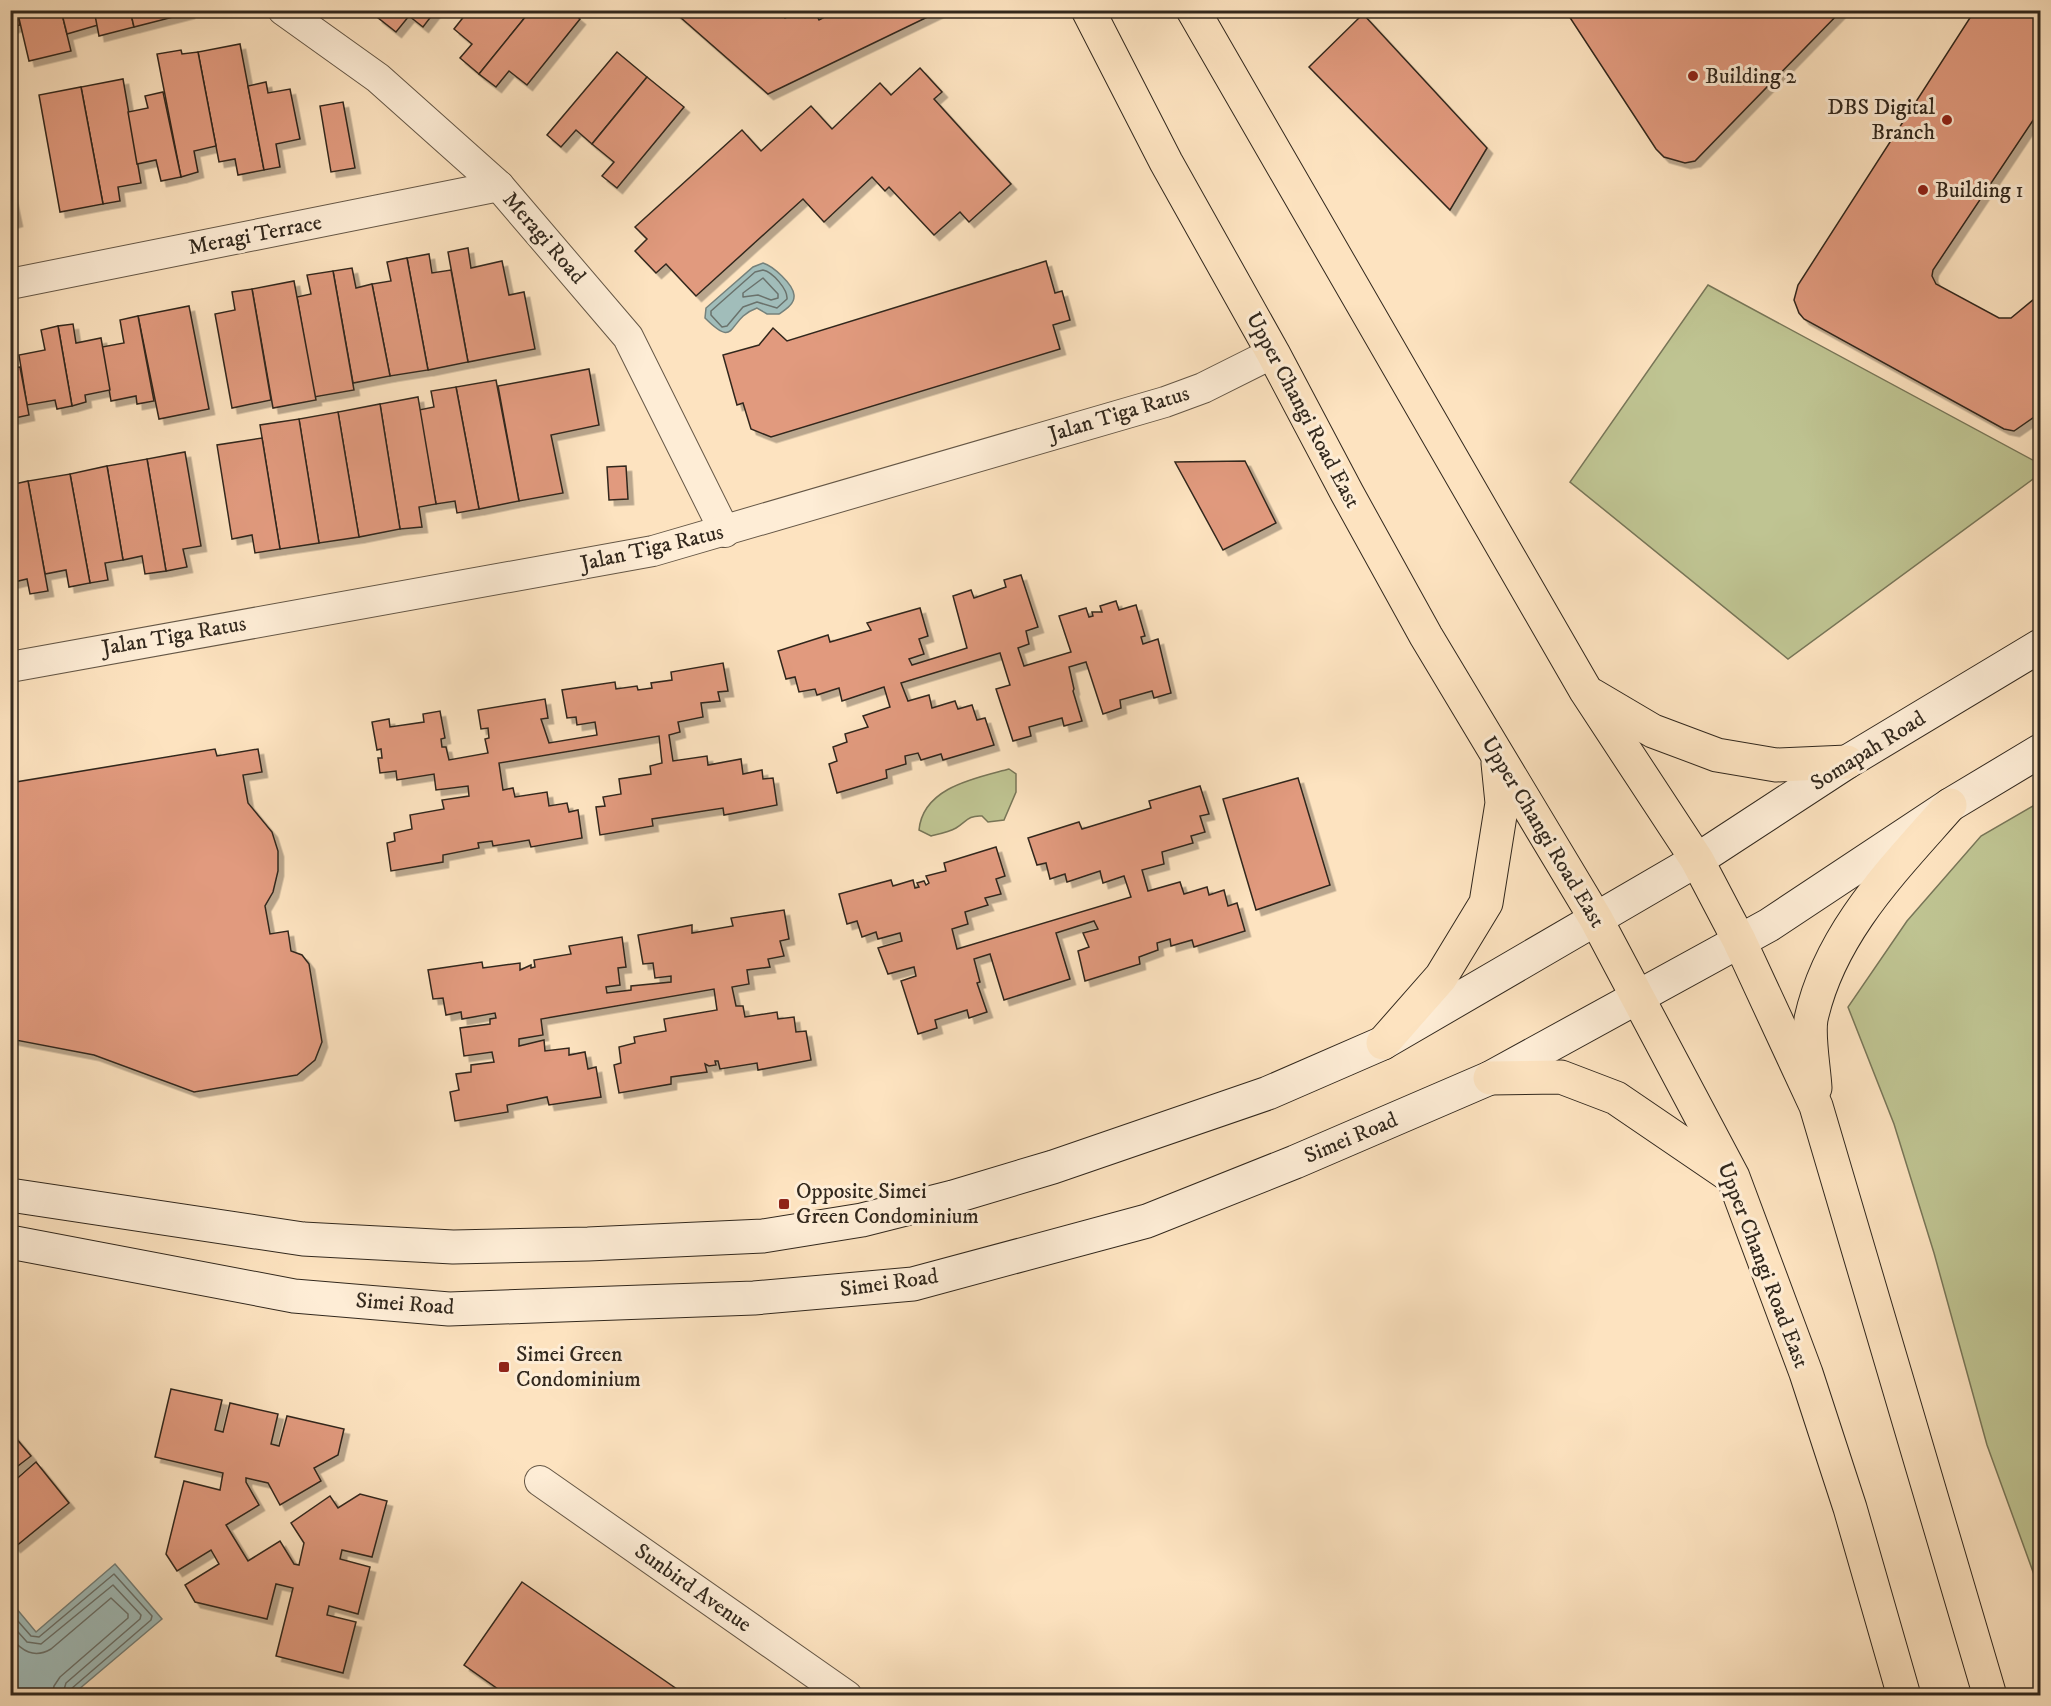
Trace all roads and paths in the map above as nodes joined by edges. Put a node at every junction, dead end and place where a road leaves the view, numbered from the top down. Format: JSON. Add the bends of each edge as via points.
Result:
{"nodes":[{"id":1,"x":283,"y":10,"type":"edge"},
{"id":2,"x":1088,"y":10,"type":"edge"},
{"id":3,"x":1193,"y":10,"type":"edge"},
{"id":4,"x":499,"y":186,"type":"junction"},
{"id":5,"x":10,"y":284,"type":"edge"},
{"id":6,"x":1273,"y":353,"type":"junction"},
{"id":7,"x":725,"y":532,"type":"junction"},
{"id":8,"x":2040,"y":646,"type":"edge"},
{"id":9,"x":10,"y":667,"type":"edge"},
{"id":10,"x":1586,"y":691,"type":"junction"},
{"id":11,"x":2040,"y":751,"type":"edge"},
{"id":12,"x":1497,"y":754,"type":"junction"},
{"id":13,"x":1847,"y":762,"type":"junction"},
{"id":14,"x":1950,"y":805,"type":"junction"},
{"id":15,"x":1697,"y":860,"type":"junction"},
{"id":16,"x":1596,"y":919,"type":"junction"},
{"id":17,"x":1740,"y":940,"type":"junction"},
{"id":18,"x":1640,"y":997,"type":"junction"},
{"id":19,"x":1383,"y":1043,"type":"junction"},
{"id":20,"x":1490,"y":1078,"type":"junction"},
{"id":21,"x":1816,"y":1106,"type":"junction"},
{"id":22,"x":1732,"y":1177,"type":"junction"},
{"id":23,"x":10,"y":1195,"type":"edge"},
{"id":24,"x":10,"y":1242,"type":"edge"},
{"id":25,"x":540,"y":1481,"type":"dead end"},
{"id":26,"x":847,"y":1695,"type":"edge"},
{"id":27,"x":1904,"y":1695,"type":"edge"},
{"id":28,"x":1990,"y":1695,"type":"edge"}],
"edges":[{"from":1,"to":4,"type":"street","name":"Meragi Road","via":[[378,78]]},
{"from":2,"to":6,"type":"main road","name":"Upper Changi Road East","via":[[1166,162]]},
{"from":3,"to":10,"type":"main road"},
{"from":4,"to":5,"type":"street","name":"Meragi Terrace"},
{"from":4,"to":7,"type":"street","name":"Meragi Road","via":[[628,337]]},
{"from":6,"to":7,"type":"street","name":"Jalan Tiga Ratus","via":[[1165,402]]},
{"from":6,"to":12,"type":"main road","name":"Upper Changi Road East","via":[[1420,626]]},
{"from":7,"to":9,"type":"street","name":"Jalan Tiga Ratus","via":[[652,551]]},
{"from":8,"to":13,"type":"main road","name":"Somapah Road"},
{"from":10,"to":13,"type":"main road","via":[[1653,731],[1717,755],[1776,765]]},
{"from":10,"to":15,"type":"main road"},
{"from":11,"to":14,"type":"main road"},
{"from":12,"to":16,"type":"main road","name":"Upper Changi Road East"},
{"from":12,"to":19,"type":"main road","via":[[1502,803],[1486,903],[1441,977]]},
{"from":13,"to":15,"type":"main road","name":"Somapah Road"},
{"from":14,"to":17,"type":"main road","via":[[1769,925]]},
{"from":14,"to":21,"type":"main road","via":[[1873,894],[1836,949],[1811,1021]]},
{"from":15,"to":16,"type":"main road"},
{"from":15,"to":17,"type":"main road"},
{"from":16,"to":18,"type":"main road","name":"Upper Changi Road East"},
{"from":16,"to":19,"type":"main road"},
{"from":17,"to":18,"type":"main road","name":"Simei Road"},
{"from":17,"to":21,"type":"main road"},
{"from":18,"to":20,"type":"main road","name":"Simei Road"},
{"from":18,"to":22,"type":"main road","name":"Upper Changi Road East"},
{"from":19,"to":23,"type":"main road","via":[[1268,1093],[1053,1167],[862,1220],[764,1236],[453,1247],[303,1239]]},
{"from":20,"to":22,"type":"main road","via":[[1562,1077],[1616,1098]]},
{"from":20,"to":24,"type":"main road","name":"Simei Road","via":[[1147,1221],[913,1284],[753,1298],[449,1309],[294,1296]]},
{"from":21,"to":28,"type":"main road"},
{"from":22,"to":27,"type":"main road","name":"Upper Changi Road East","via":[[1813,1395],[1854,1519]]},
{"from":25,"to":26,"type":"street","name":"Sunbird Avenue"}]}
